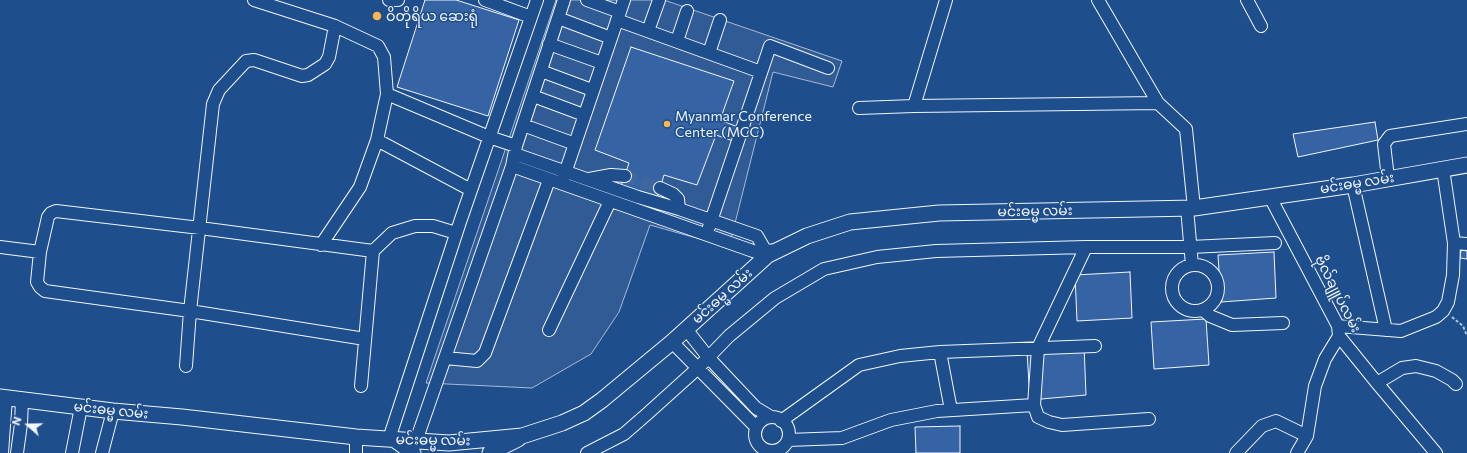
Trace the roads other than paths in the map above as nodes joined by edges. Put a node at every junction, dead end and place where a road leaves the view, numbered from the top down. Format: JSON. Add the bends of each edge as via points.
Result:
{"nodes":[{"id":1,"x":254,"y":0,"type":"edge"},
{"id":2,"x":389,"y":0,"type":"edge"},
{"id":3,"x":398,"y":0,"type":"edge"},
{"id":4,"x":485,"y":0,"type":"edge"},
{"id":5,"x":537,"y":0,"type":"edge"},
{"id":6,"x":564,"y":0,"type":"edge"},
{"id":7,"x":588,"y":0,"type":"edge"},
{"id":8,"x":624,"y":0,"type":"edge"},
{"id":9,"x":659,"y":0,"type":"edge"},
{"id":10,"x":946,"y":0,"type":"edge"},
{"id":11,"x":1098,"y":0,"type":"edge"},
{"id":12,"x":1247,"y":0,"type":"edge"},
{"id":13,"x":687,"y":11,"type":"dead end"},
{"id":14,"x":619,"y":16,"type":"junction"},
{"id":15,"x":531,"y":17,"type":"junction"},
{"id":16,"x":558,"y":18,"type":"junction"},
{"id":17,"x":720,"y":20,"type":"dead end"},
{"id":18,"x":335,"y":26,"type":"junction"},
{"id":19,"x":1261,"y":26,"type":"dead end"},
{"id":20,"x":648,"y":31,"type":"junction"},
{"id":21,"x":610,"y":38,"type":"junction"},
{"id":22,"x":677,"y":41,"type":"junction"},
{"id":23,"x":549,"y":44,"type":"junction"},
{"id":24,"x":709,"y":53,"type":"junction"},
{"id":25,"x":602,"y":63,"type":"junction"},
{"id":26,"x":828,"y":68,"type":"dead end"},
{"id":27,"x":541,"y":71,"type":"junction"},
{"id":28,"x":761,"y":72,"type":"junction"},
{"id":29,"x":592,"y":90,"type":"junction"},
{"id":30,"x":387,"y":94,"type":"junction"},
{"id":31,"x":533,"y":96,"type":"junction"},
{"id":32,"x":1158,"y":103,"type":"junction"},
{"id":33,"x":914,"y":106,"type":"junction"},
{"id":34,"x":859,"y":108,"type":"dead end"},
{"id":35,"x":584,"y":115,"type":"junction"},
{"id":36,"x":1467,"y":124,"type":"edge"},
{"id":37,"x":524,"y":125,"type":"junction"},
{"id":38,"x":490,"y":137,"type":"junction"},
{"id":39,"x":377,"y":140,"type":"junction"},
{"id":40,"x":575,"y":144,"type":"junction"},
{"id":41,"x":514,"y":155,"type":"junction"},
{"id":42,"x":1467,"y":165,"type":"edge"},
{"id":43,"x":1443,"y":168,"type":"junction"},
{"id":44,"x":566,"y":172,"type":"junction"},
{"id":45,"x":624,"y":176,"type":"tunnel mouth"},
{"id":46,"x":1388,"y":178,"type":"junction"},
{"id":47,"x":549,"y":180,"type":"junction"},
{"id":48,"x":588,"y":180,"type":"junction"},
{"id":49,"x":561,"y":184,"type":"junction"},
{"id":50,"x":1353,"y":185,"type":"junction"},
{"id":51,"x":660,"y":188,"type":"tunnel mouth"},
{"id":52,"x":471,"y":190,"type":"junction"},
{"id":53,"x":638,"y":197,"type":"junction"},
{"id":54,"x":1270,"y":197,"type":"junction"},
{"id":55,"x":610,"y":201,"type":"junction"},
{"id":56,"x":1190,"y":208,"type":"junction"},
{"id":57,"x":633,"y":209,"type":"junction"},
{"id":58,"x":679,"y":209,"type":"junction"},
{"id":59,"x":711,"y":221,"type":"junction"},
{"id":60,"x":200,"y":228,"type":"junction"},
{"id":61,"x":456,"y":233,"type":"junction"},
{"id":62,"x":706,"y":234,"type":"junction"},
{"id":63,"x":1275,"y":243,"type":"dead end"},
{"id":64,"x":1454,"y":243,"type":"junction"},
{"id":65,"x":321,"y":244,"type":"junction"},
{"id":66,"x":1467,"y":244,"type":"edge"},
{"id":67,"x":0,"y":247,"type":"edge"},
{"id":68,"x":1086,"y":247,"type":"junction"},
{"id":69,"x":1190,"y":247,"type":"junction"},
{"id":70,"x":770,"y":250,"type":"junction"},
{"id":71,"x":373,"y":251,"type":"junction"},
{"id":72,"x":40,"y":252,"type":"junction"},
{"id":73,"x":1192,"y":265,"type":"junction"},
{"id":74,"x":1203,"y":310,"type":"junction"},
{"id":75,"x":190,"y":311,"type":"junction"},
{"id":76,"x":1283,"y":323,"type":"dead end"},
{"id":77,"x":686,"y":329,"type":"junction"},
{"id":78,"x":549,"y":330,"type":"dead end"},
{"id":79,"x":1386,"y":330,"type":"junction"},
{"id":80,"x":1339,"y":331,"type":"junction"},
{"id":81,"x":365,"y":339,"type":"junction"},
{"id":82,"x":672,"y":342,"type":"junction"},
{"id":83,"x":1095,"y":346,"type":"dead end"},
{"id":84,"x":1038,"y":348,"type":"junction"},
{"id":85,"x":940,"y":352,"type":"junction"},
{"id":86,"x":708,"y":357,"type":"junction"},
{"id":87,"x":445,"y":358,"type":"junction"},
{"id":88,"x":186,"y":366,"type":"dead end"},
{"id":89,"x":698,"y":368,"type":"junction"},
{"id":90,"x":1377,"y":383,"type":"junction"},
{"id":91,"x":1456,"y":384,"type":"dead end"},
{"id":92,"x":361,"y":386,"type":"dead end"},
{"id":93,"x":3,"y":398,"type":"edge"},
{"id":94,"x":22,"y":400,"type":"junction"},
{"id":95,"x":1034,"y":405,"type":"junction"},
{"id":96,"x":81,"y":407,"type":"junction"},
{"id":97,"x":951,"y":410,"type":"junction"},
{"id":98,"x":113,"y":411,"type":"junction"},
{"id":99,"x":776,"y":419,"type":"junction"},
{"id":100,"x":1149,"y":419,"type":"dead end"},
{"id":101,"x":756,"y":427,"type":"junction"},
{"id":102,"x":522,"y":436,"type":"junction"},
{"id":103,"x":1307,"y":436,"type":"junction"},
{"id":104,"x":356,"y":437,"type":"junction"},
{"id":105,"x":2,"y":439,"type":"edge"},
{"id":106,"x":392,"y":439,"type":"junction"},
{"id":107,"x":788,"y":440,"type":"junction"},
{"id":108,"x":415,"y":447,"type":"edge"},
{"id":109,"x":448,"y":448,"type":"edge"},
{"id":110,"x":755,"y":450,"type":"edge"},
{"id":111,"x":2,"y":453,"type":"edge"},
{"id":112,"x":17,"y":453,"type":"edge"},
{"id":113,"x":72,"y":453,"type":"edge"},
{"id":114,"x":102,"y":453,"type":"edge"},
{"id":115,"x":356,"y":453,"type":"edge"},
{"id":116,"x":490,"y":453,"type":"edge"},
{"id":117,"x":587,"y":453,"type":"edge"},
{"id":118,"x":1236,"y":453,"type":"edge"},
{"id":119,"x":1297,"y":453,"type":"edge"},
{"id":120,"x":1436,"y":453,"type":"edge"}],
"edges":[{"from":1,"to":18,"type":"street"},
{"from":2,"to":3,"type":"street"},
{"from":4,"to":15,"type":"street"},
{"from":5,"to":15,"type":"street"},
{"from":6,"to":16,"type":"street"},
{"from":7,"to":14,"type":"street"},
{"from":8,"to":14,"type":"street"},
{"from":9,"to":20,"type":"street"},
{"from":10,"to":33,"type":"street"},
{"from":11,"to":32,"type":"street"},
{"from":12,"to":19,"type":"street"},
{"from":13,"to":22,"type":"street"},
{"from":14,"to":20,"type":"street"},
{"from":14,"to":21,"type":"street"},
{"from":15,"to":38,"type":"street"},
{"from":16,"to":21,"type":"street"},
{"from":16,"to":23,"type":"street"},
{"from":17,"to":24,"type":"street"},
{"from":18,"to":30,"type":"street","via":[[378,46],[384,57]]},
{"from":18,"to":60,"type":"street","via":[[329,57],[325,64],[308,75],[302,76],[254,60],[246,61],[220,90],[213,104]]},
{"from":20,"to":22,"type":"street"},
{"from":21,"to":25,"type":"street"},
{"from":22,"to":24,"type":"street"},
{"from":23,"to":25,"type":"street"},
{"from":23,"to":27,"type":"street"},
{"from":24,"to":28,"type":"street"},
{"from":25,"to":29,"type":"street"},
{"from":26,"to":28,"type":"street","via":[[770,46]]},
{"from":27,"to":29,"type":"street"},
{"from":27,"to":31,"type":"street"},
{"from":28,"to":59,"type":"street"},
{"from":29,"to":35,"type":"street"},
{"from":30,"to":38,"type":"street"},
{"from":30,"to":39,"type":"street"},
{"from":31,"to":35,"type":"street"},
{"from":31,"to":37,"type":"street"},
{"from":32,"to":33,"type":"street"},
{"from":32,"to":56,"type":"street","via":[[1186,129]]},
{"from":33,"to":34,"type":"street"},
{"from":35,"to":40,"type":"street"},
{"from":36,"to":46,"type":"street","via":[[1390,136],[1384,144]]},
{"from":37,"to":40,"type":"street"},
{"from":37,"to":41,"type":"street"},
{"from":38,"to":41,"type":"street"},
{"from":38,"to":52,"type":"street"},
{"from":39,"to":52,"type":"street"},
{"from":39,"to":65,"type":"street","via":[[360,187]]},
{"from":40,"to":44,"type":"street"},
{"from":41,"to":44,"type":"street"},
{"from":41,"to":47,"type":"street"},
{"from":41,"to":87,"type":"street"},
{"from":42,"to":43,"type":"main road","name":"မင်းဓမ္မ လမ်း"},
{"from":43,"to":46,"type":"main road","name":"မင်းဓမ္မ လမ်း"},
{"from":43,"to":64,"type":"street"},
{"from":44,"to":48,"type":"street"},
{"from":44,"to":49,"type":"street"},
{"from":45,"to":48,"type":"street","via":[[610,175]]},
{"from":46,"to":50,"type":"main road","name":"မင်းဓမ္မ လမ်း"},
{"from":47,"to":49,"type":"street"},
{"from":47,"to":87,"type":"street","via":[[485,353],[477,361]]},
{"from":48,"to":53,"type":"street"},
{"from":49,"to":55,"type":"street"},
{"from":50,"to":54,"type":"main road","name":"မင်းဓမ္မ လမ်း"},
{"from":50,"to":79,"type":"street"},
{"from":51,"to":58,"type":"street","via":[[678,199]]},
{"from":52,"to":61,"type":"street"},
{"from":53,"to":57,"type":"street"},
{"from":53,"to":58,"type":"street"},
{"from":54,"to":56,"type":"main road","name":"မင်းဓမ္မ လမ်း"},
{"from":54,"to":80,"type":"street","name":"ဗိုလ်ချူပ်လမ်း"},
{"from":55,"to":57,"type":"street"},
{"from":55,"to":78,"type":"street"},
{"from":56,"to":69,"type":"street"},
{"from":56,"to":70,"type":"main road","name":"မင်းဓမ္မ လမ်း","via":[[939,213],[850,222]]},
{"from":57,"to":62,"type":"street"},
{"from":58,"to":59,"type":"street"},
{"from":59,"to":62,"type":"street"},
{"from":59,"to":70,"type":"street","via":[[757,236]]},
{"from":60,"to":65,"type":"street"},
{"from":60,"to":72,"type":"street","via":[[56,212],[48,217]]},
{"from":60,"to":75,"type":"street"},
{"from":61,"to":71,"type":"street","via":[[433,226],[415,226],[392,233]]},
{"from":61,"to":106,"type":"street"},
{"from":62,"to":70,"type":"street","via":[[756,252]]},
{"from":63,"to":69,"type":"street"},
{"from":64,"to":66,"type":"street"},
{"from":64,"to":79,"type":"street","via":[[1453,275],[1448,302],[1443,311],[1436,317],[1401,331]]},
{"from":65,"to":71,"type":"street"},
{"from":67,"to":72,"type":"street"},
{"from":68,"to":69,"type":"street"},
{"from":68,"to":84,"type":"street"},
{"from":68,"to":86,"type":"street","via":[[936,251],[877,256],[824,269],[775,298]]},
{"from":69,"to":73,"type":"street"},
{"from":70,"to":77,"type":"main road","name":"မင်းဓမ္မ လမ်း","via":[[768,255]]},
{"from":71,"to":81,"type":"street"},
{"from":72,"to":75,"type":"street","via":[[37,282],[45,290]]},
{"from":73,"to":74,"type":"street","via":[[1208,269],[1218,282],[1216,298],[1209,308]]},
{"from":73,"to":74,"type":"street","via":[[1179,270],[1173,283],[1173,295],[1185,309],[1197,312]]},
{"from":74,"to":76,"type":"street","via":[[1210,316],[1232,325]]},
{"from":75,"to":81,"type":"street"},
{"from":75,"to":88,"type":"street"},
{"from":77,"to":82,"type":"main road","name":"မင်းဓမ္မ လမ်း"},
{"from":77,"to":86,"type":"street"},
{"from":79,"to":80,"type":"street"},
{"from":80,"to":90,"type":"street","name":"ဗိုလ်ချူပ်လမ်း"},
{"from":80,"to":103,"type":"street","via":[[1324,360],[1315,386]]},
{"from":81,"to":92,"type":"street"},
{"from":82,"to":89,"type":"street"},
{"from":82,"to":102,"type":"main road","name":"မင်းဓမ္မ လမ်း","via":[[584,413]]},
{"from":83,"to":84,"type":"street"},
{"from":84,"to":85,"type":"street"},
{"from":84,"to":95,"type":"street"},
{"from":85,"to":97,"type":"street"},
{"from":85,"to":99,"type":"street","via":[[900,356],[858,365]]},
{"from":86,"to":89,"type":"street"},
{"from":86,"to":99,"type":"street","via":[[756,408]]},
{"from":87,"to":108,"type":"street"},
{"from":89,"to":101,"type":"street"},
{"from":89,"to":117,"type":"street","via":[[624,434]]},
{"from":90,"to":91,"type":"street","via":[[1402,368],[1416,366],[1436,371]]},
{"from":90,"to":120,"type":"street","name":"ဗိုလ်ချူပ်လမ်း"},
{"from":93,"to":94,"type":"main road","name":"မင်းဓမ္မ လမ်း"},
{"from":93,"to":105,"type":"street"},
{"from":94,"to":96,"type":"main road","name":"မင်းဓမ္မ လမ်း"},
{"from":94,"to":112,"type":"street"},
{"from":95,"to":97,"type":"street"},
{"from":95,"to":100,"type":"street","via":[[1038,417],[1062,425]]},
{"from":96,"to":98,"type":"main road","name":"မင်းဓမ္မ လမ်း"},
{"from":96,"to":113,"type":"street"},
{"from":97,"to":107,"type":"street","via":[[891,420],[842,438]]},
{"from":98,"to":104,"type":"main road","name":"မင်းဓမ္မ လမ်း","via":[[182,416]]},
{"from":98,"to":114,"type":"street"},
{"from":99,"to":101,"type":"street","via":[[765,418]]},
{"from":99,"to":107,"type":"street","via":[[787,425]]},
{"from":101,"to":110,"type":"street"},
{"from":102,"to":109,"type":"main road","name":"မင်းဓမ္မ လမ်း"},
{"from":102,"to":116,"type":"main road"},
{"from":103,"to":118,"type":"street","via":[[1276,421],[1262,426]]},
{"from":103,"to":119,"type":"street"},
{"from":104,"to":106,"type":"main road","name":"မင်းဓမ္မ လမ်း"},
{"from":104,"to":115,"type":"street"},
{"from":105,"to":111,"type":"street"},
{"from":106,"to":108,"type":"main road","name":"မင်းဓမ္မ လမ်း"},
{"from":107,"to":110,"type":"street","via":[[775,451]]},
{"from":108,"to":109,"type":"main road","name":"မင်းဓမ္မ လမ်း"}]}
